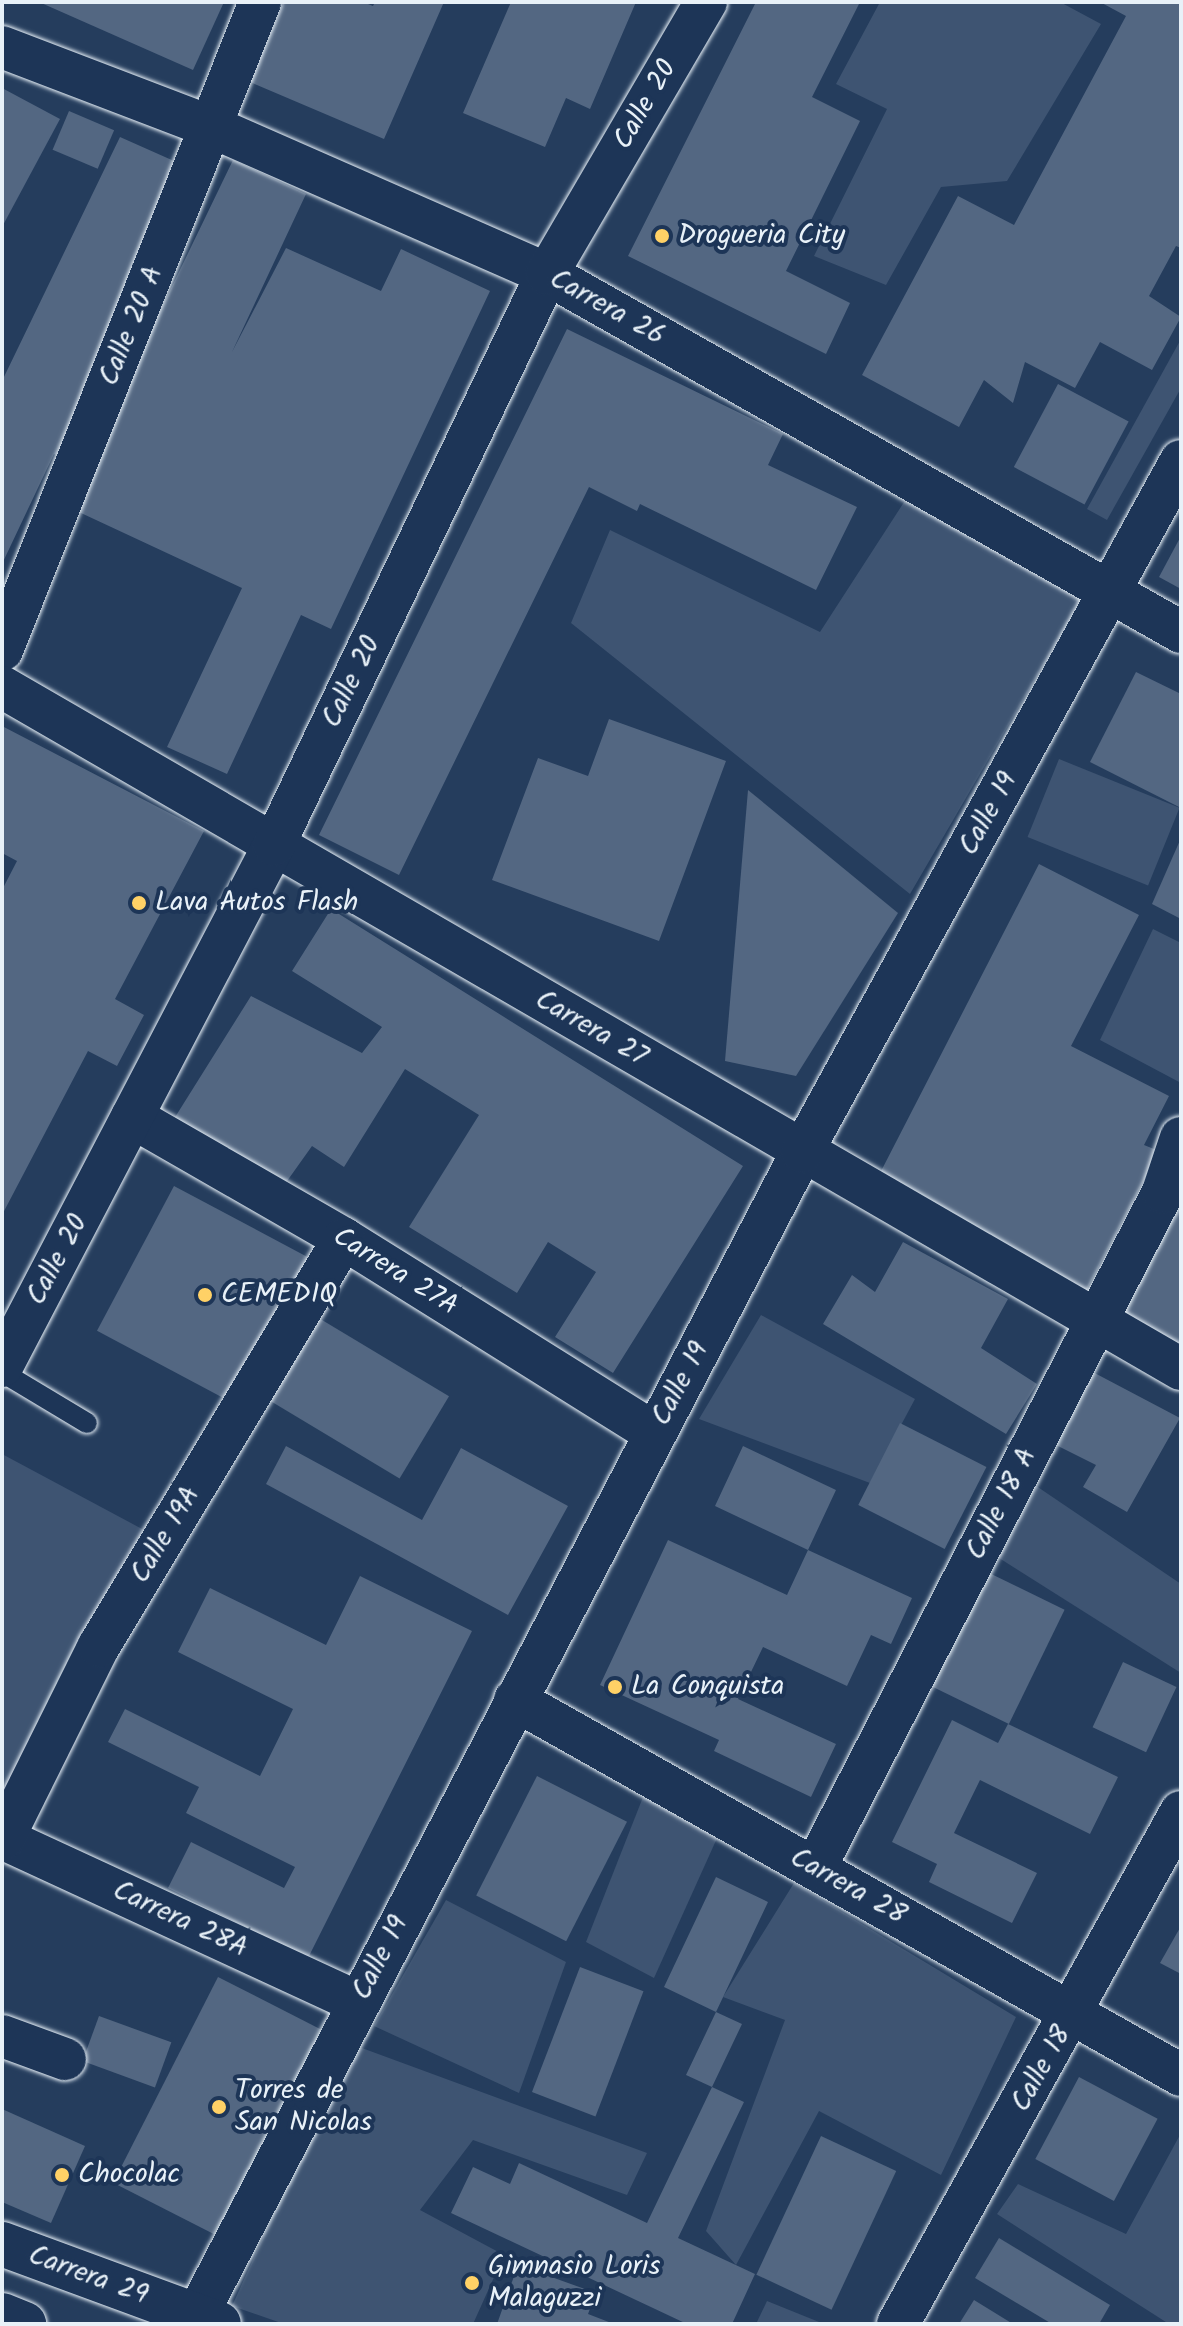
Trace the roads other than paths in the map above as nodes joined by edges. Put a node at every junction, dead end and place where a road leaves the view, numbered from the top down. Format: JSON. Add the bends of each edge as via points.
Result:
{"nodes":[{"id":1,"x":260,"y":2,"type":"edge"},
{"id":2,"x":706,"y":2,"type":"edge"},
{"id":3,"x":2,"y":47,"type":"edge"},
{"id":4,"x":212,"y":127,"type":"junction"},
{"id":5,"x":547,"y":274,"type":"junction"},
{"id":6,"x":1181,"y":461,"type":"edge"},
{"id":7,"x":1112,"y":593,"type":"junction"},
{"id":8,"x":1181,"y":632,"type":"edge"},
{"id":9,"x":2,"y":650,"type":"edge"},
{"id":10,"x":2,"y":687,"type":"edge"},
{"id":11,"x":274,"y":845,"type":"junction"},
{"id":12,"x":132,"y":1117,"type":"junction"},
{"id":13,"x":1181,"y":1138,"type":"edge"},
{"id":14,"x":802,"y":1152,"type":"junction"},
{"id":15,"x":344,"y":1239,"type":"junction"},
{"id":16,"x":1096,"y":1320,"type":"junction"},
{"id":17,"x":2,"y":1366,"type":"edge"},
{"id":18,"x":1181,"y":1369,"type":"edge"},
{"id":19,"x":2,"y":1372,"type":"edge"},
{"id":20,"x":87,"y":1423,"type":"dead end"},
{"id":21,"x":655,"y":1433,"type":"junction"},
{"id":22,"x":515,"y":1700,"type":"junction"},
{"id":23,"x":1181,"y":1812,"type":"edge"},
{"id":24,"x":2,"y":1839,"type":"edge"},
{"id":25,"x":815,"y":1868,"type":"junction"},
{"id":26,"x":359,"y":2003,"type":"junction"},
{"id":27,"x":1073,"y":2013,"type":"junction"},
{"id":28,"x":2,"y":2036,"type":"edge"},
{"id":29,"x":65,"y":2059,"type":"dead end"},
{"id":30,"x":1181,"y":2075,"type":"edge"},
{"id":31,"x":2,"y":2244,"type":"edge"},
{"id":32,"x":2,"y":2315,"type":"edge"},
{"id":33,"x":208,"y":2319,"type":"edge"},
{"id":34,"x":24,"y":2324,"type":"edge"},
{"id":35,"x":898,"y":2324,"type":"edge"}],
"edges":[{"from":1,"to":4,"type":"street","name":"Calle 20 A"},
{"from":2,"to":5,"type":"street","name":"Calle 20"},
{"from":3,"to":4,"type":"street","name":"Carrera 26"},
{"from":4,"to":5,"type":"street","name":"Carrera 26"},
{"from":4,"to":9,"type":"street","name":"Calle 20 A"},
{"from":5,"to":7,"type":"street","name":"Carrera 26"},
{"from":5,"to":11,"type":"street","name":"Calle 20"},
{"from":6,"to":7,"type":"street","name":"Calle 19"},
{"from":7,"to":8,"type":"street","name":"Carrera 26"},
{"from":7,"to":14,"type":"street","name":"Calle 19"},
{"from":10,"to":11,"type":"street","name":"Carrera 27"},
{"from":11,"to":12,"type":"street","name":"Calle 20"},
{"from":11,"to":14,"type":"street","name":"Carrera 27"},
{"from":12,"to":15,"type":"street","name":"Carrera 27A"},
{"from":12,"to":17,"type":"street","name":"Calle 20"},
{"from":13,"to":16,"type":"street","name":"Calle 18 A","via":[[1163,1192]]},
{"from":14,"to":16,"type":"street","name":"Carrera 27"},
{"from":14,"to":21,"type":"street","name":"Calle 19"},
{"from":15,"to":21,"type":"street","name":"Carrera 27A"},
{"from":15,"to":24,"type":"street","name":"Calle 19A","via":[[99,1646]]},
{"from":16,"to":18,"type":"street","name":"Carrera 27"},
{"from":16,"to":25,"type":"street","name":"Calle 18 A"},
{"from":19,"to":20,"type":"lane"},
{"from":21,"to":22,"type":"street","name":"Calle 19"},
{"from":22,"to":25,"type":"street","name":"Carrera 28"},
{"from":22,"to":26,"type":"street","name":"Calle 19"},
{"from":23,"to":27,"type":"street","name":"Calle 18"},
{"from":24,"to":26,"type":"street","name":"Carrera 28A"},
{"from":25,"to":27,"type":"street","name":"Carrera 28"},
{"from":26,"to":33,"type":"street","name":"Calle 19"},
{"from":27,"to":30,"type":"street","name":"Carrera 28"},
{"from":27,"to":35,"type":"street","name":"Calle 18"},
{"from":28,"to":29,"type":"street"},
{"from":31,"to":33,"type":"main road","name":"Carrera 29"},
{"from":32,"to":34,"type":"main road"}]}
